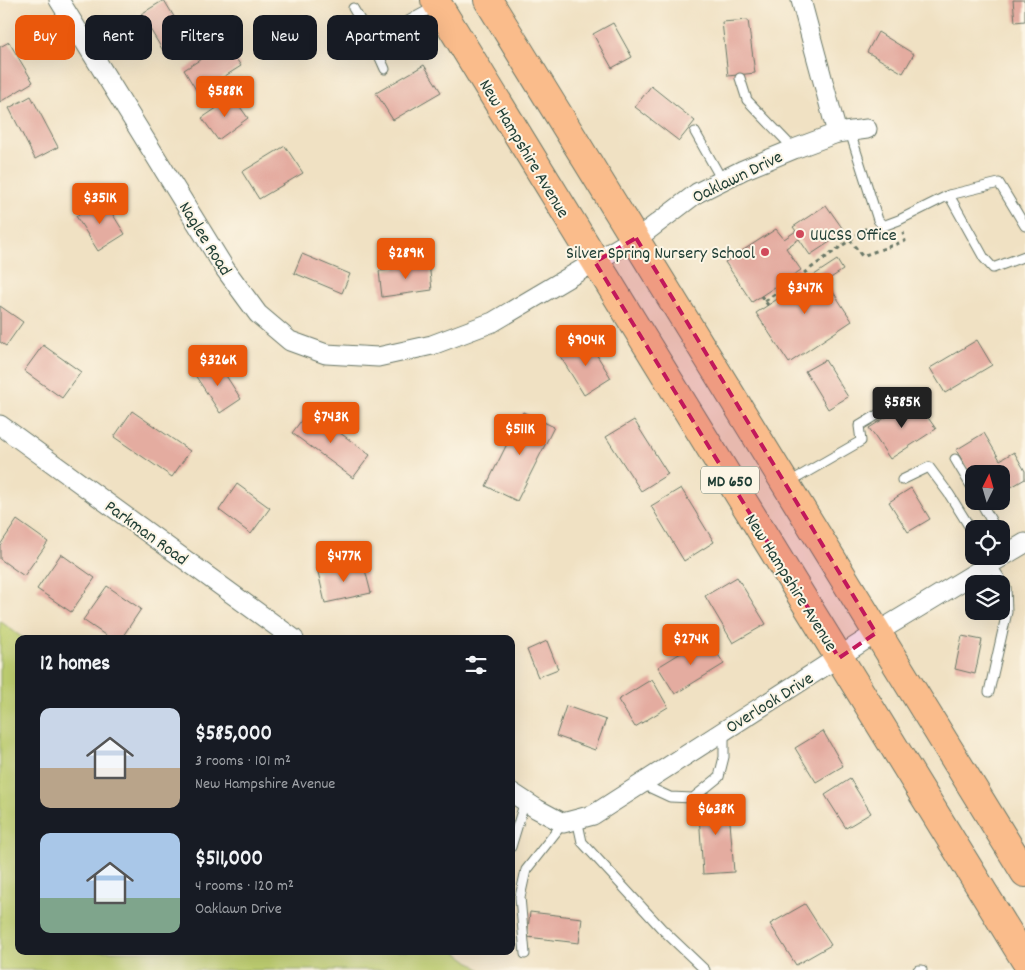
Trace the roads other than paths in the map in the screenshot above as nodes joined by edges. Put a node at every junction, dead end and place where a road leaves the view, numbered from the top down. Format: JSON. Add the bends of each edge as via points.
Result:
{"nodes":[{"id":1,"x":59,"y":0,"type":"edge"},
{"id":2,"x":488,"y":0,"type":"edge"},
{"id":3,"x":801,"y":0,"type":"edge"},
{"id":4,"x":437,"y":3,"type":"edge"},
{"id":5,"x":353,"y":8,"type":"dead end"},
{"id":6,"x":357,"y":15,"type":"edge"},
{"id":7,"x":416,"y":15,"type":"edge"},
{"id":8,"x":381,"y":60,"type":"edge"},
{"id":9,"x":385,"y":69,"type":"dead end"},
{"id":10,"x":740,"y":78,"type":"dead end"},
{"id":11,"x":851,"y":131,"type":"junction"},
{"id":12,"x":695,"y":132,"type":"dead end"},
{"id":13,"x":794,"y":149,"type":"junction"},
{"id":14,"x":722,"y":180,"type":"junction"},
{"id":15,"x":949,"y":195,"type":"junction"},
{"id":16,"x":1025,"y":226,"type":"edge"},
{"id":17,"x":636,"y":238,"type":"junction"},
{"id":18,"x":1025,"y":256,"type":"edge"},
{"id":19,"x":595,"y":262,"type":"junction"},
{"id":20,"x":432,"y":345,"type":"joint"},
{"id":21,"x":907,"y":397,"type":"dead end"},
{"id":22,"x":0,"y":425,"type":"edge"},
{"id":23,"x":955,"y":459,"type":"dead end"},
{"id":24,"x":965,"y":476,"type":"edge"},
{"id":25,"x":902,"y":480,"type":"dead end"},
{"id":26,"x":786,"y":484,"type":"junction"},
{"id":27,"x":965,"y":521,"type":"edge"},
{"id":28,"x":980,"y":565,"type":"edge"},
{"id":29,"x":991,"y":565,"type":"edge"},
{"id":30,"x":876,"y":633,"type":"junction"},
{"id":31,"x":289,"y":635,"type":"edge"},
{"id":32,"x":839,"y":658,"type":"junction"},
{"id":33,"x":989,"y":692,"type":"dead end"},
{"id":34,"x":724,"y":730,"type":"junction"},
{"id":35,"x":642,"y":784,"type":"junction"},
{"id":36,"x":518,"y":796,"type":"edge"},
{"id":37,"x":515,"y":818,"type":"edge"},
{"id":38,"x":570,"y":821,"type":"junction"},
{"id":39,"x":1025,"y":874,"type":"edge"},
{"id":40,"x":525,"y":954,"type":"dead end"},
{"id":41,"x":1025,"y":960,"type":"edge"},
{"id":42,"x":705,"y":970,"type":"edge"},
{"id":43,"x":918,"y":970,"type":"edge"},
{"id":44,"x":922,"y":970,"type":"edge"}],
"edges":[{"from":1,"to":20,"type":"street","name":"Naglee Road","via":[[225,269],[258,314],[290,341],[326,354],[378,357]]},
{"from":2,"to":17,"type":"main road","number":"MD 650"},
{"from":3,"to":11,"type":"street"},
{"from":4,"to":7,"type":"lane"},
{"from":4,"to":19,"type":"main road","name":"New Hampshire Avenue","number":"MD 650"},
{"from":5,"to":6,"type":"lane"},
{"from":8,"to":9,"type":"lane"},
{"from":10,"to":13,"type":"lane","via":[[747,100]]},
{"from":11,"to":13,"type":"street","name":"Oaklawn Drive"},
{"from":11,"to":15,"type":"lane","via":[[878,220],[883,226]]},
{"from":12,"to":14,"type":"lane"},
{"from":13,"to":14,"type":"street","name":"Oaklawn Drive"},
{"from":14,"to":17,"type":"street","name":"Oaklawn Drive","via":[[697,193]]},
{"from":15,"to":16,"type":"lane","via":[[1000,183]]},
{"from":15,"to":18,"type":"lane","via":[[984,258],[993,268]]},
{"from":17,"to":19,"type":"street","name":"Oaklawn Drive"},
{"from":17,"to":26,"type":"main road","number":"MD 650"},
{"from":19,"to":20,"type":"street","name":"Oaklawn Drive","via":[[493,322]]},
{"from":19,"to":32,"type":"main road","name":"New Hampshire Avenue","number":"MD 650"},
{"from":21,"to":26,"type":"lane","via":[[859,426],[860,441]]},
{"from":22,"to":31,"type":"street","name":"Parkman Road"},
{"from":23,"to":24,"type":"lane"},
{"from":25,"to":27,"type":"lane","via":[[928,467]]},
{"from":26,"to":30,"type":"main road","number":"MD 650"},
{"from":28,"to":30,"type":"street","name":"Overlook Drive"},
{"from":29,"to":33,"type":"lane","via":[[1006,586],[1007,612]]},
{"from":30,"to":32,"type":"street","name":"Overlook Drive"},
{"from":30,"to":39,"type":"main road","number":"MD 650"},
{"from":32,"to":34,"type":"street","name":"Overlook Drive"},
{"from":32,"to":41,"type":"main road","name":"New Hampshire Avenue","number":"MD 650"},
{"from":34,"to":35,"type":"street","name":"Overlook Drive"},
{"from":34,"to":35,"type":"lane","via":[[724,757],[719,776],[693,798],[670,797]]},
{"from":35,"to":38,"type":"street","name":"Overlook Drive","via":[[593,816]]},
{"from":36,"to":37,"type":"lane"},
{"from":36,"to":38,"type":"street"},
{"from":38,"to":40,"type":"lane","via":[[526,870],[520,897]]},
{"from":38,"to":42,"type":"lane","via":[[582,842],[662,929]]},
{"from":43,"to":44,"type":"lane"}]}
